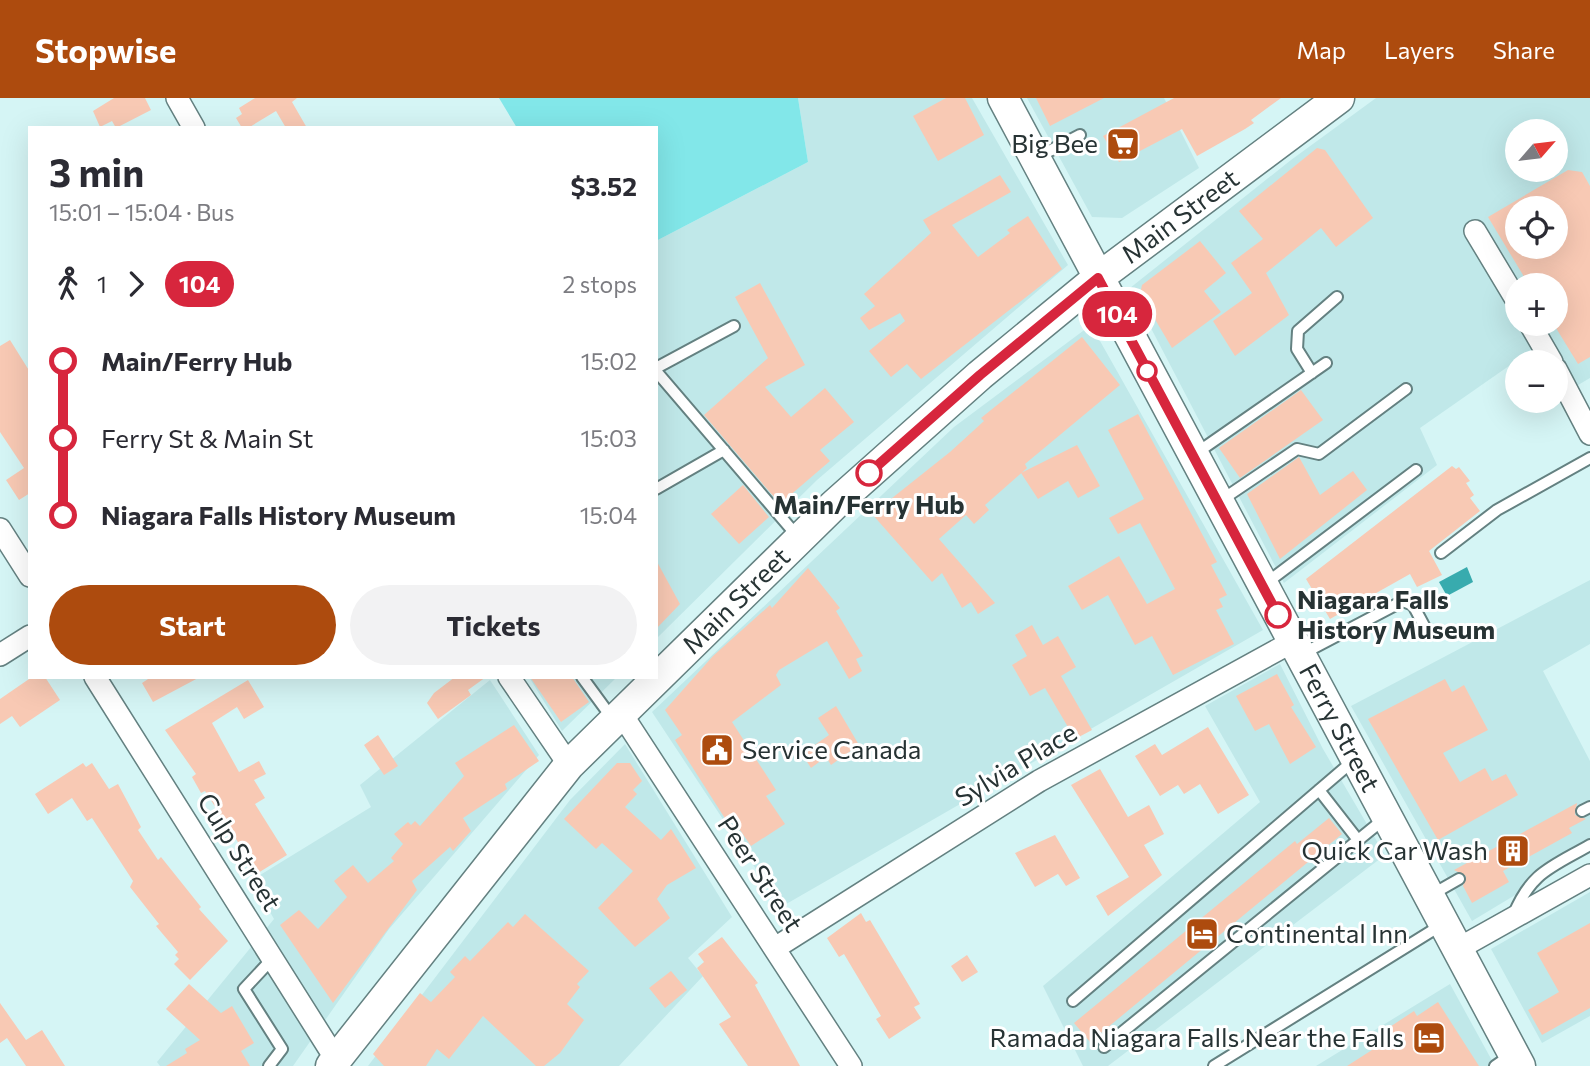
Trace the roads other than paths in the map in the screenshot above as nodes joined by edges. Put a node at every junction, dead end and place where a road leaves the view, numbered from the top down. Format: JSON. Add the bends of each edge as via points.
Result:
{"nodes":[{"id":1,"x":177,"y":98,"type":"edge"},
{"id":2,"x":1003,"y":98,"type":"edge"},
{"id":3,"x":1324,"y":105,"type":"edge"},
{"id":4,"x":193,"y":126,"type":"edge"},
{"id":5,"x":1080,"y":135,"type":"dead end"},
{"id":6,"x":1035,"y":159,"type":"junction"},
{"id":7,"x":1475,"y":231,"type":"dead end"},
{"id":8,"x":1098,"y":278,"type":"junction"},
{"id":9,"x":1505,"y":281,"type":"edge"},
{"id":10,"x":1337,"y":297,"type":"dead end"},
{"id":11,"x":734,"y":326,"type":"dead end"},
{"id":12,"x":1326,"y":363,"type":"dead end"},
{"id":13,"x":658,"y":369,"type":"edge"},
{"id":14,"x":658,"y":372,"type":"edge"},
{"id":15,"x":1312,"y":373,"type":"junction"},
{"id":16,"x":1406,"y":389,"type":"dead end"},
{"id":17,"x":1568,"y":392,"type":"edge"},
{"id":18,"x":1590,"y":434,"type":"edge"},
{"id":19,"x":724,"y":450,"type":"junction"},
{"id":20,"x":1192,"y":456,"type":"junction"},
{"id":21,"x":1590,"y":458,"type":"edge"},
{"id":22,"x":1416,"y":470,"type":"dead end"},
{"id":23,"x":658,"y":488,"type":"edge"},
{"id":24,"x":1218,"y":503,"type":"junction"},
{"id":25,"x":0,"y":529,"type":"edge"},
{"id":26,"x":800,"y":538,"type":"junction"},
{"id":27,"x":1441,"y":553,"type":"dead end"},
{"id":28,"x":28,"y":573,"type":"edge"},
{"id":29,"x":1263,"y":586,"type":"junction"},
{"id":30,"x":1428,"y":634,"type":"dead end"},
{"id":31,"x":28,"y":637,"type":"edge"},
{"id":32,"x":1296,"y":649,"type":"junction"},
{"id":33,"x":0,"y":655,"type":"edge"},
{"id":34,"x":658,"y":677,"type":"edge"},
{"id":35,"x":96,"y":679,"type":"edge"},
{"id":36,"x":510,"y":679,"type":"edge"},
{"id":37,"x":584,"y":679,"type":"edge"},
{"id":38,"x":656,"y":679,"type":"edge"},
{"id":39,"x":617,"y":717,"type":"junction"},
{"id":40,"x":1355,"y":759,"type":"junction"},
{"id":41,"x":569,"y":765,"type":"junction"},
{"id":42,"x":1319,"y":790,"type":"junction"},
{"id":43,"x":1386,"y":818,"type":"junction"},
{"id":44,"x":1359,"y":841,"type":"junction"},
{"id":45,"x":1590,"y":845,"type":"edge"},
{"id":46,"x":1590,"y":875,"type":"edge"},
{"id":47,"x":1459,"y":879,"type":"dead end"},
{"id":48,"x":1428,"y":896,"type":"junction"},
{"id":49,"x":1512,"y":918,"type":"junction"},
{"id":50,"x":1450,"y":937,"type":"junction"},
{"id":51,"x":775,"y":948,"type":"junction"},
{"id":52,"x":273,"y":958,"type":"junction"},
{"id":53,"x":1073,"y":1001,"type":"dead end"},
{"id":54,"x":1104,"y":1047,"type":"dead end"},
{"id":55,"x":333,"y":1062,"type":"edge"},
{"id":56,"x":1509,"y":1062,"type":"edge"},
{"id":57,"x":269,"y":1066,"type":"edge"},
{"id":58,"x":851,"y":1066,"type":"edge"},
{"id":59,"x":1214,"y":1066,"type":"edge"}],
"edges":[{"from":1,"to":4,"type":"street"},
{"from":2,"to":6,"type":"street","name":"Ferry Street"},
{"from":3,"to":8,"type":"street","name":"Main Street"},
{"from":5,"to":6,"type":"lane"},
{"from":6,"to":8,"type":"street","name":"Ferry Street"},
{"from":7,"to":9,"type":"street"},
{"from":8,"to":20,"type":"street","name":"Ferry Street"},
{"from":8,"to":26,"type":"street","name":"Main Street","via":[[980,375]]},
{"from":10,"to":15,"type":"lane","via":[[1298,331],[1297,349]]},
{"from":11,"to":13,"type":"lane"},
{"from":12,"to":15,"type":"lane"},
{"from":14,"to":19,"type":"lane"},
{"from":15,"to":20,"type":"lane"},
{"from":16,"to":24,"type":"lane","via":[[1319,454],[1297,449]]},
{"from":17,"to":18,"type":"street"},
{"from":19,"to":23,"type":"lane"},
{"from":19,"to":26,"type":"lane"},
{"from":20,"to":24,"type":"street","name":"Ferry Street"},
{"from":21,"to":27,"type":"lane","via":[[1497,510]]},
{"from":22,"to":29,"type":"lane"},
{"from":24,"to":29,"type":"street","name":"Ferry Street"},
{"from":25,"to":28,"type":"street"},
{"from":26,"to":34,"type":"street","name":"Main Street"},
{"from":29,"to":32,"type":"street","name":"Ferry Street"},
{"from":30,"to":32,"type":"lane","via":[[1413,605],[1403,601]]},
{"from":31,"to":33,"type":"street"},
{"from":32,"to":40,"type":"street","name":"Ferry Street"},
{"from":32,"to":51,"type":"street","name":"Sylvia Place","via":[[1039,780]]},
{"from":35,"to":52,"type":"street","name":"Culp Street"},
{"from":36,"to":41,"type":"street"},
{"from":37,"to":39,"type":"lane"},
{"from":38,"to":39,"type":"street","name":"Main Street"},
{"from":39,"to":41,"type":"street","name":"Main Street"},
{"from":39,"to":51,"type":"street","name":"Peer Street"},
{"from":40,"to":42,"type":"lane"},
{"from":40,"to":43,"type":"street","name":"Ferry Street"},
{"from":41,"to":55,"type":"street","name":"Main Street"},
{"from":42,"to":44,"type":"lane"},
{"from":42,"to":53,"type":"lane"},
{"from":43,"to":44,"type":"lane"},
{"from":43,"to":48,"type":"street","name":"Ferry Street"},
{"from":44,"to":54,"type":"lane"},
{"from":45,"to":49,"type":"lane","via":[[1534,879]]},
{"from":46,"to":49,"type":"street"},
{"from":47,"to":48,"type":"lane"},
{"from":48,"to":50,"type":"street","name":"Ferry Street"},
{"from":49,"to":50,"type":"street"},
{"from":50,"to":56,"type":"street","name":"Ferry Street"},
{"from":50,"to":59,"type":"lane"},
{"from":51,"to":58,"type":"street","name":"Peer Street"},
{"from":52,"to":55,"type":"street","name":"Culp Street"},
{"from":52,"to":57,"type":"lane","via":[[244,989],[282,1049]]}]}
